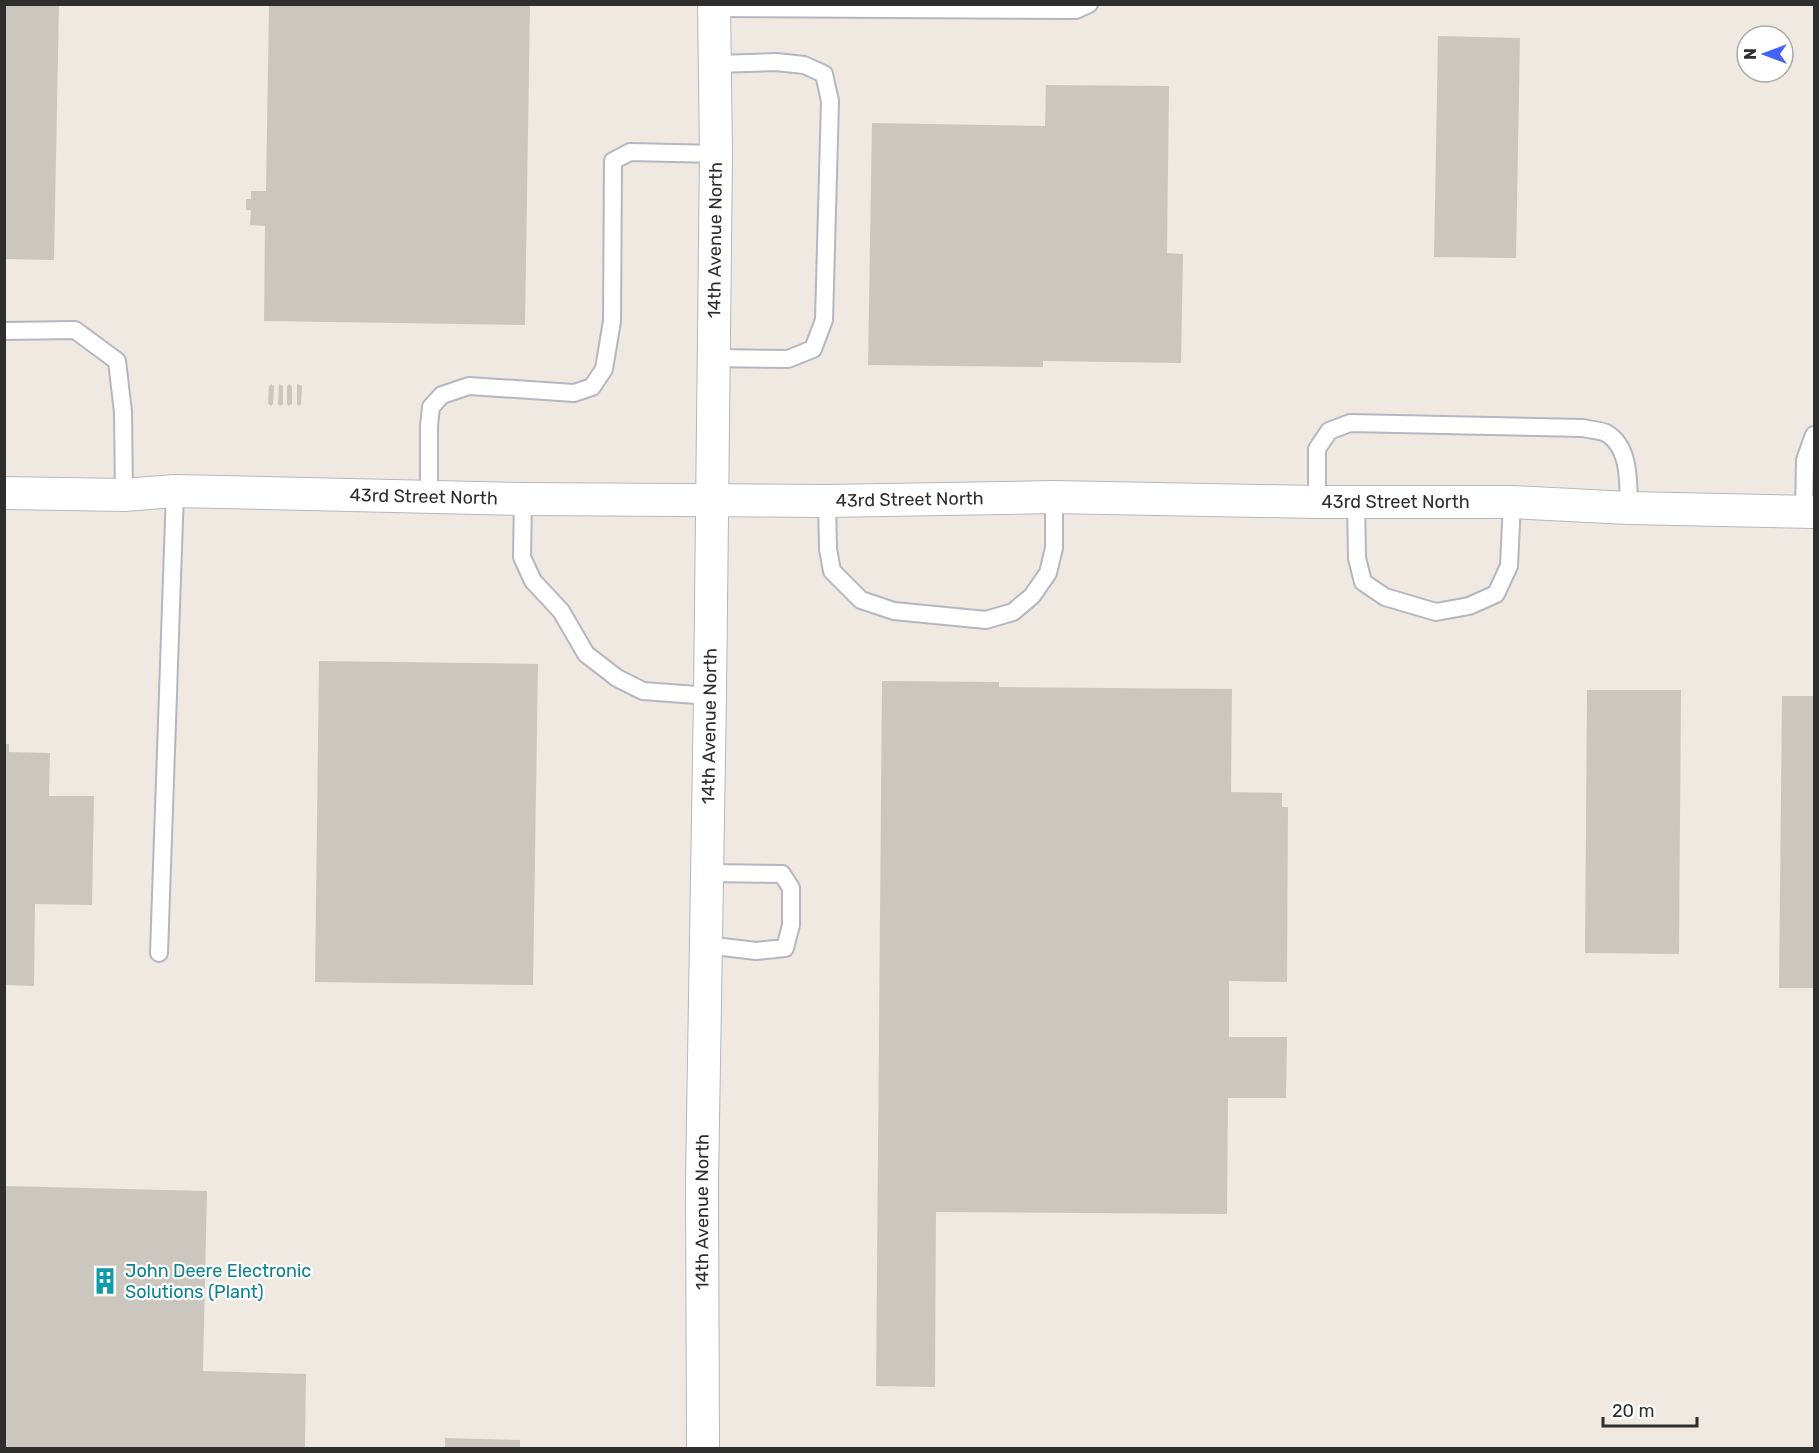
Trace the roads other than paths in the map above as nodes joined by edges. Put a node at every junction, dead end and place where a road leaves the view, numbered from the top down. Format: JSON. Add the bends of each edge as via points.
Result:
{"nodes":[{"id":1,"x":1089,"y":4,"type":"edge"},
{"id":2,"x":714,"y":6,"type":"edge"},
{"id":3,"x":715,"y":64,"type":"junction"},
{"id":4,"x":716,"y":154,"type":"junction"},
{"id":5,"x":4,"y":331,"type":"edge"},
{"id":6,"x":714,"y":358,"type":"junction"},
{"id":7,"x":1815,"y":435,"type":"edge"},
{"id":8,"x":175,"y":491,"type":"junction"},
{"id":9,"x":4,"y":493,"type":"edge"},
{"id":10,"x":124,"y":495,"type":"junction"},
{"id":11,"x":429,"y":496,"type":"junction"},
{"id":12,"x":1054,"y":497,"type":"junction"},
{"id":13,"x":524,"y":499,"type":"junction"},
{"id":14,"x":712,"y":500,"type":"junction"},
{"id":15,"x":827,"y":501,"type":"junction"},
{"id":16,"x":1317,"y":502,"type":"junction"},
{"id":17,"x":1356,"y":502,"type":"junction"},
{"id":18,"x":1512,"y":502,"type":"junction"},
{"id":19,"x":1629,"y":508,"type":"junction"},
{"id":20,"x":1809,"y":512,"type":"edge"},
{"id":21,"x":710,"y":696,"type":"junction"},
{"id":22,"x":707,"y":873,"type":"junction"},
{"id":23,"x":706,"y":945,"type":"junction"},
{"id":24,"x":159,"y":953,"type":"dead end"},
{"id":25,"x":703,"y":1449,"type":"edge"}],
"edges":[{"from":1,"to":2,"type":"lane","via":[[1076,10]]},
{"from":2,"to":3,"type":"street","name":"14th Avenue North"},
{"from":3,"to":4,"type":"street","name":"14th Avenue North"},
{"from":3,"to":6,"type":"lane","via":[[804,65],[824,74],[830,101],[824,320],[813,349],[788,359]]},
{"from":4,"to":6,"type":"street","name":"14th Avenue North"},
{"from":4,"to":11,"type":"lane","via":[[630,152],[613,161],[612,321],[604,369],[592,387],[574,393],[469,386],[442,395],[431,406]]},
{"from":5,"to":10,"type":"lane","via":[[75,330],[117,361],[123,412]]},
{"from":6,"to":14,"type":"street","name":"14th Avenue North"},
{"from":7,"to":20,"type":"lane","via":[[1805,460]]},
{"from":8,"to":10,"type":"street","name":"43rd Street North"},
{"from":8,"to":11,"type":"street","name":"43rd Street North"},
{"from":8,"to":24,"type":"lane"},
{"from":9,"to":10,"type":"street","name":"43rd Street North"},
{"from":11,"to":13,"type":"street","name":"43rd Street North"},
{"from":12,"to":15,"type":"street","name":"43rd Street North"},
{"from":12,"to":15,"type":"lane","via":[[1054,548],[1048,573],[1032,596],[1012,612],[986,620],[894,611],[861,600],[832,571]]},
{"from":12,"to":16,"type":"street","name":"43rd Street North"},
{"from":13,"to":14,"type":"street","name":"43rd Street North"},
{"from":13,"to":21,"type":"lane","via":[[522,557],[534,581],[561,611],[586,654],[617,678],[643,691]]},
{"from":14,"to":15,"type":"street","name":"43rd Street North"},
{"from":14,"to":21,"type":"street","name":"14th Avenue North"},
{"from":16,"to":17,"type":"street","name":"43rd Street North"},
{"from":16,"to":19,"type":"lane","via":[[1317,449],[1329,431],[1350,423],[1393,423],[1583,428],[1606,433],[1620,447],[1627,471]]},
{"from":17,"to":18,"type":"street","name":"43rd Street North"},
{"from":17,"to":18,"type":"lane","via":[[1363,582],[1385,597],[1436,612],[1469,606],[1496,594],[1509,566]]},
{"from":18,"to":19,"type":"street","name":"43rd Street North"},
{"from":19,"to":20,"type":"street","name":"43rd Street North"},
{"from":21,"to":22,"type":"street","name":"14th Avenue North"},
{"from":22,"to":23,"type":"street","name":"14th Avenue North"},
{"from":22,"to":23,"type":"lane","via":[[782,874],[791,888],[791,925],[785,948],[756,951]]},
{"from":23,"to":25,"type":"street","name":"14th Avenue North"}]}
